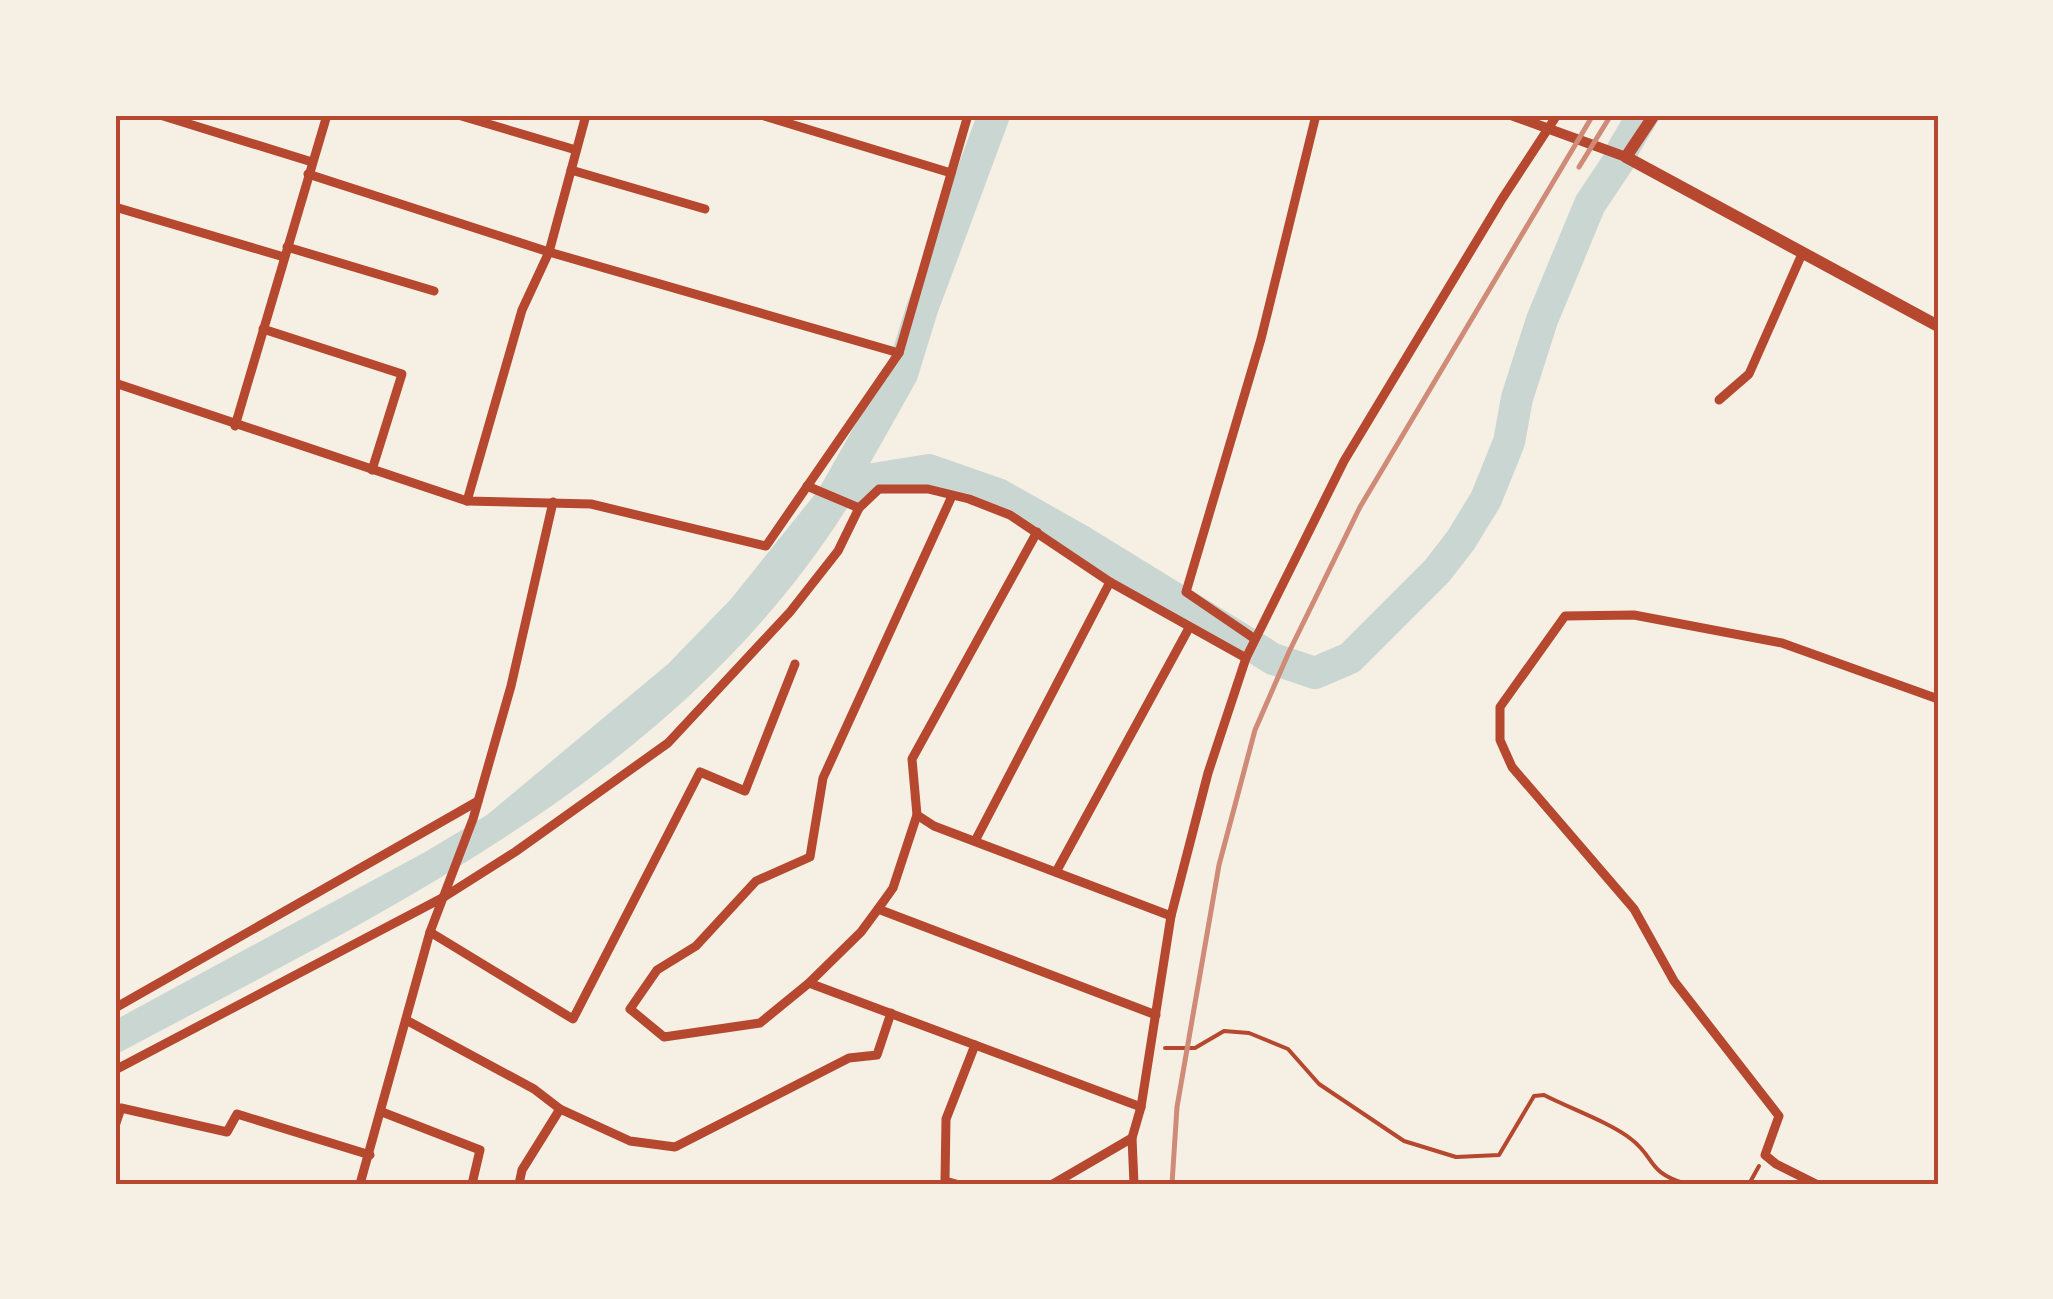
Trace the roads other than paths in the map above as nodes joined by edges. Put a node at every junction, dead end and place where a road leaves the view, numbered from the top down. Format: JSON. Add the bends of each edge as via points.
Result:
{"nodes":[{"id":1,"x":160,"y":115,"type":"edge"},
{"id":2,"x":327,"y":115,"type":"edge"},
{"id":3,"x":458,"y":115,"type":"edge"},
{"id":4,"x":586,"y":115,"type":"edge"},
{"id":5,"x":761,"y":115,"type":"edge"},
{"id":6,"x":968,"y":115,"type":"edge"},
{"id":7,"x":1316,"y":115,"type":"edge"},
{"id":8,"x":1510,"y":115,"type":"edge"},
{"id":9,"x":1557,"y":115,"type":"edge"},
{"id":10,"x":1654,"y":115,"type":"edge"},
{"id":11,"x":1550,"y":127,"type":"junction"},
{"id":12,"x":576,"y":150,"type":"junction"},
{"id":13,"x":1626,"y":157,"type":"junction"},
{"id":14,"x":312,"y":162,"type":"junction"},
{"id":15,"x":571,"y":170,"type":"junction"},
{"id":16,"x":951,"y":173,"type":"junction"},
{"id":17,"x":308,"y":174,"type":"junction"},
{"id":18,"x":115,"y":207,"type":"edge"},
{"id":19,"x":705,"y":209,"type":"dead end"},
{"id":20,"x":286,"y":252,"type":"junction"},
{"id":21,"x":548,"y":252,"type":"junction"},
{"id":22,"x":1802,"y":254,"type":"junction"},
{"id":23,"x":434,"y":292,"type":"dead end"},
{"id":24,"x":1938,"y":326,"type":"edge"},
{"id":25,"x":264,"y":329,"type":"junction"},
{"id":26,"x":899,"y":354,"type":"junction"},
{"id":27,"x":115,"y":383,"type":"edge"},
{"id":28,"x":1719,"y":400,"type":"dead end"},
{"id":29,"x":235,"y":426,"type":"junction"},
{"id":30,"x":372,"y":470,"type":"junction"},
{"id":31,"x":807,"y":486,"type":"junction"},
{"id":32,"x":952,"y":496,"type":"junction"},
{"id":33,"x":467,"y":501,"type":"junction"},
{"id":34,"x":554,"y":502,"type":"junction"},
{"id":35,"x":859,"y":508,"type":"junction"},
{"id":36,"x":1037,"y":532,"type":"junction"},
{"id":37,"x":1110,"y":582,"type":"junction"},
{"id":38,"x":1189,"y":628,"type":"junction"},
{"id":39,"x":1255,"y":639,"type":"junction"},
{"id":40,"x":1246,"y":658,"type":"junction"},
{"id":41,"x":795,"y":664,"type":"dead end"},
{"id":42,"x":1938,"y":699,"type":"edge"},
{"id":43,"x":478,"y":802,"type":"junction"},
{"id":44,"x":917,"y":814,"type":"junction"},
{"id":45,"x":976,"y":841,"type":"junction"},
{"id":46,"x":1056,"y":872,"type":"junction"},
{"id":47,"x":444,"y":897,"type":"junction"},
{"id":48,"x":878,"y":909,"type":"junction"},
{"id":49,"x":1172,"y":916,"type":"junction"},
{"id":50,"x":430,"y":932,"type":"junction"},
{"id":51,"x":809,"y":982,"type":"junction"},
{"id":52,"x":115,"y":1008,"type":"edge"},
{"id":53,"x":890,"y":1014,"type":"junction"},
{"id":54,"x":1156,"y":1016,"type":"junction"},
{"id":55,"x":406,"y":1020,"type":"junction"},
{"id":56,"x":976,"y":1045,"type":"junction"},
{"id":57,"x":115,"y":1070,"type":"edge"},
{"id":58,"x":1140,"y":1107,"type":"junction"},
{"id":59,"x":560,"y":1109,"type":"junction"},
{"id":60,"x":382,"y":1112,"type":"junction"},
{"id":61,"x":115,"y":1126,"type":"edge"},
{"id":62,"x":1132,"y":1138,"type":"junction"},
{"id":63,"x":370,"y":1154,"type":"junction"},
{"id":64,"x":360,"y":1184,"type":"edge"},
{"id":65,"x":472,"y":1184,"type":"edge"},
{"id":66,"x":519,"y":1184,"type":"edge"},
{"id":67,"x":956,"y":1184,"type":"edge"},
{"id":68,"x":1053,"y":1184,"type":"edge"},
{"id":69,"x":1134,"y":1184,"type":"edge"},
{"id":70,"x":1816,"y":1184,"type":"edge"}],
"edges":[{"from":1,"to":14,"type":"street"},
{"from":2,"to":14,"type":"street"},
{"from":3,"to":12,"type":"street"},
{"from":4,"to":12,"type":"street"},
{"from":5,"to":16,"type":"street"},
{"from":6,"to":16,"type":"street"},
{"from":7,"to":39,"type":"street","via":[[1261,339],[1186,592]]},
{"from":8,"to":11,"type":"street"},
{"from":9,"to":11,"type":"street"},
{"from":10,"to":13,"type":"main road"},
{"from":11,"to":13,"type":"street"},
{"from":11,"to":39,"type":"street","via":[[1344,462]]},
{"from":12,"to":15,"type":"street"},
{"from":13,"to":22,"type":"main road"},
{"from":14,"to":17,"type":"street"},
{"from":15,"to":19,"type":"street"},
{"from":15,"to":21,"type":"street"},
{"from":16,"to":26,"type":"street"},
{"from":17,"to":20,"type":"street"},
{"from":17,"to":21,"type":"street"},
{"from":18,"to":20,"type":"street"},
{"from":20,"to":23,"type":"street"},
{"from":20,"to":25,"type":"street"},
{"from":21,"to":26,"type":"street"},
{"from":21,"to":33,"type":"street","via":[[522,310]]},
{"from":22,"to":24,"type":"main road"},
{"from":22,"to":28,"type":"street","via":[[1749,374]]},
{"from":25,"to":29,"type":"street"},
{"from":25,"to":30,"type":"street","via":[[402,374]]},
{"from":26,"to":31,"type":"street"},
{"from":27,"to":29,"type":"street"},
{"from":29,"to":30,"type":"street"},
{"from":30,"to":33,"type":"street"},
{"from":31,"to":34,"type":"street","via":[[766,546],[592,504]]},
{"from":31,"to":35,"type":"street"},
{"from":32,"to":35,"type":"street","via":[[880,489]]},
{"from":32,"to":36,"type":"street","via":[[1010,515]]},
{"from":32,"to":51,"type":"street","via":[[824,778],[810,857],[756,882],[696,946],[657,970],[630,1010],[664,1038],[760,1023]]},
{"from":33,"to":34,"type":"street"},
{"from":34,"to":43,"type":"street"},
{"from":35,"to":47,"type":"street","via":[[838,550],[790,612],[668,743]]},
{"from":36,"to":37,"type":"street"},
{"from":36,"to":44,"type":"street","via":[[912,759]]},
{"from":37,"to":38,"type":"street"},
{"from":37,"to":45,"type":"street"},
{"from":38,"to":40,"type":"street"},
{"from":38,"to":46,"type":"street"},
{"from":39,"to":40,"type":"street"},
{"from":40,"to":49,"type":"street"},
{"from":41,"to":50,"type":"street","via":[[745,791],[700,772],[573,1019]]},
{"from":42,"to":70,"type":"street","via":[[1782,643],[1634,614],[1564,616],[1500,707],[1500,740],[1512,766],[1634,909],[1674,982],[1779,1116],[1765,1155]]},
{"from":43,"to":47,"type":"street"},
{"from":43,"to":52,"type":"street"},
{"from":44,"to":45,"type":"street"},
{"from":44,"to":48,"type":"street","via":[[894,888]]},
{"from":45,"to":46,"type":"street"},
{"from":46,"to":49,"type":"street"},
{"from":47,"to":50,"type":"street"},
{"from":47,"to":57,"type":"street"},
{"from":48,"to":51,"type":"street"},
{"from":48,"to":54,"type":"street"},
{"from":49,"to":54,"type":"street"},
{"from":50,"to":55,"type":"street"},
{"from":51,"to":53,"type":"street"},
{"from":53,"to":56,"type":"street"},
{"from":53,"to":59,"type":"street","via":[[877,1054],[849,1058],[676,1147],[630,1141]]},
{"from":54,"to":58,"type":"street"},
{"from":55,"to":59,"type":"street"},
{"from":55,"to":60,"type":"street"},
{"from":56,"to":58,"type":"street"},
{"from":56,"to":67,"type":"street","via":[[946,1119],[945,1181]]},
{"from":58,"to":62,"type":"street"},
{"from":59,"to":66,"type":"street"},
{"from":60,"to":63,"type":"street"},
{"from":60,"to":65,"type":"street","via":[[480,1150]]},
{"from":61,"to":63,"type":"street","via":[[122,1108],[227,1132],[237,1114]]},
{"from":62,"to":68,"type":"street"},
{"from":62,"to":69,"type":"street"},
{"from":63,"to":64,"type":"street"}]}
